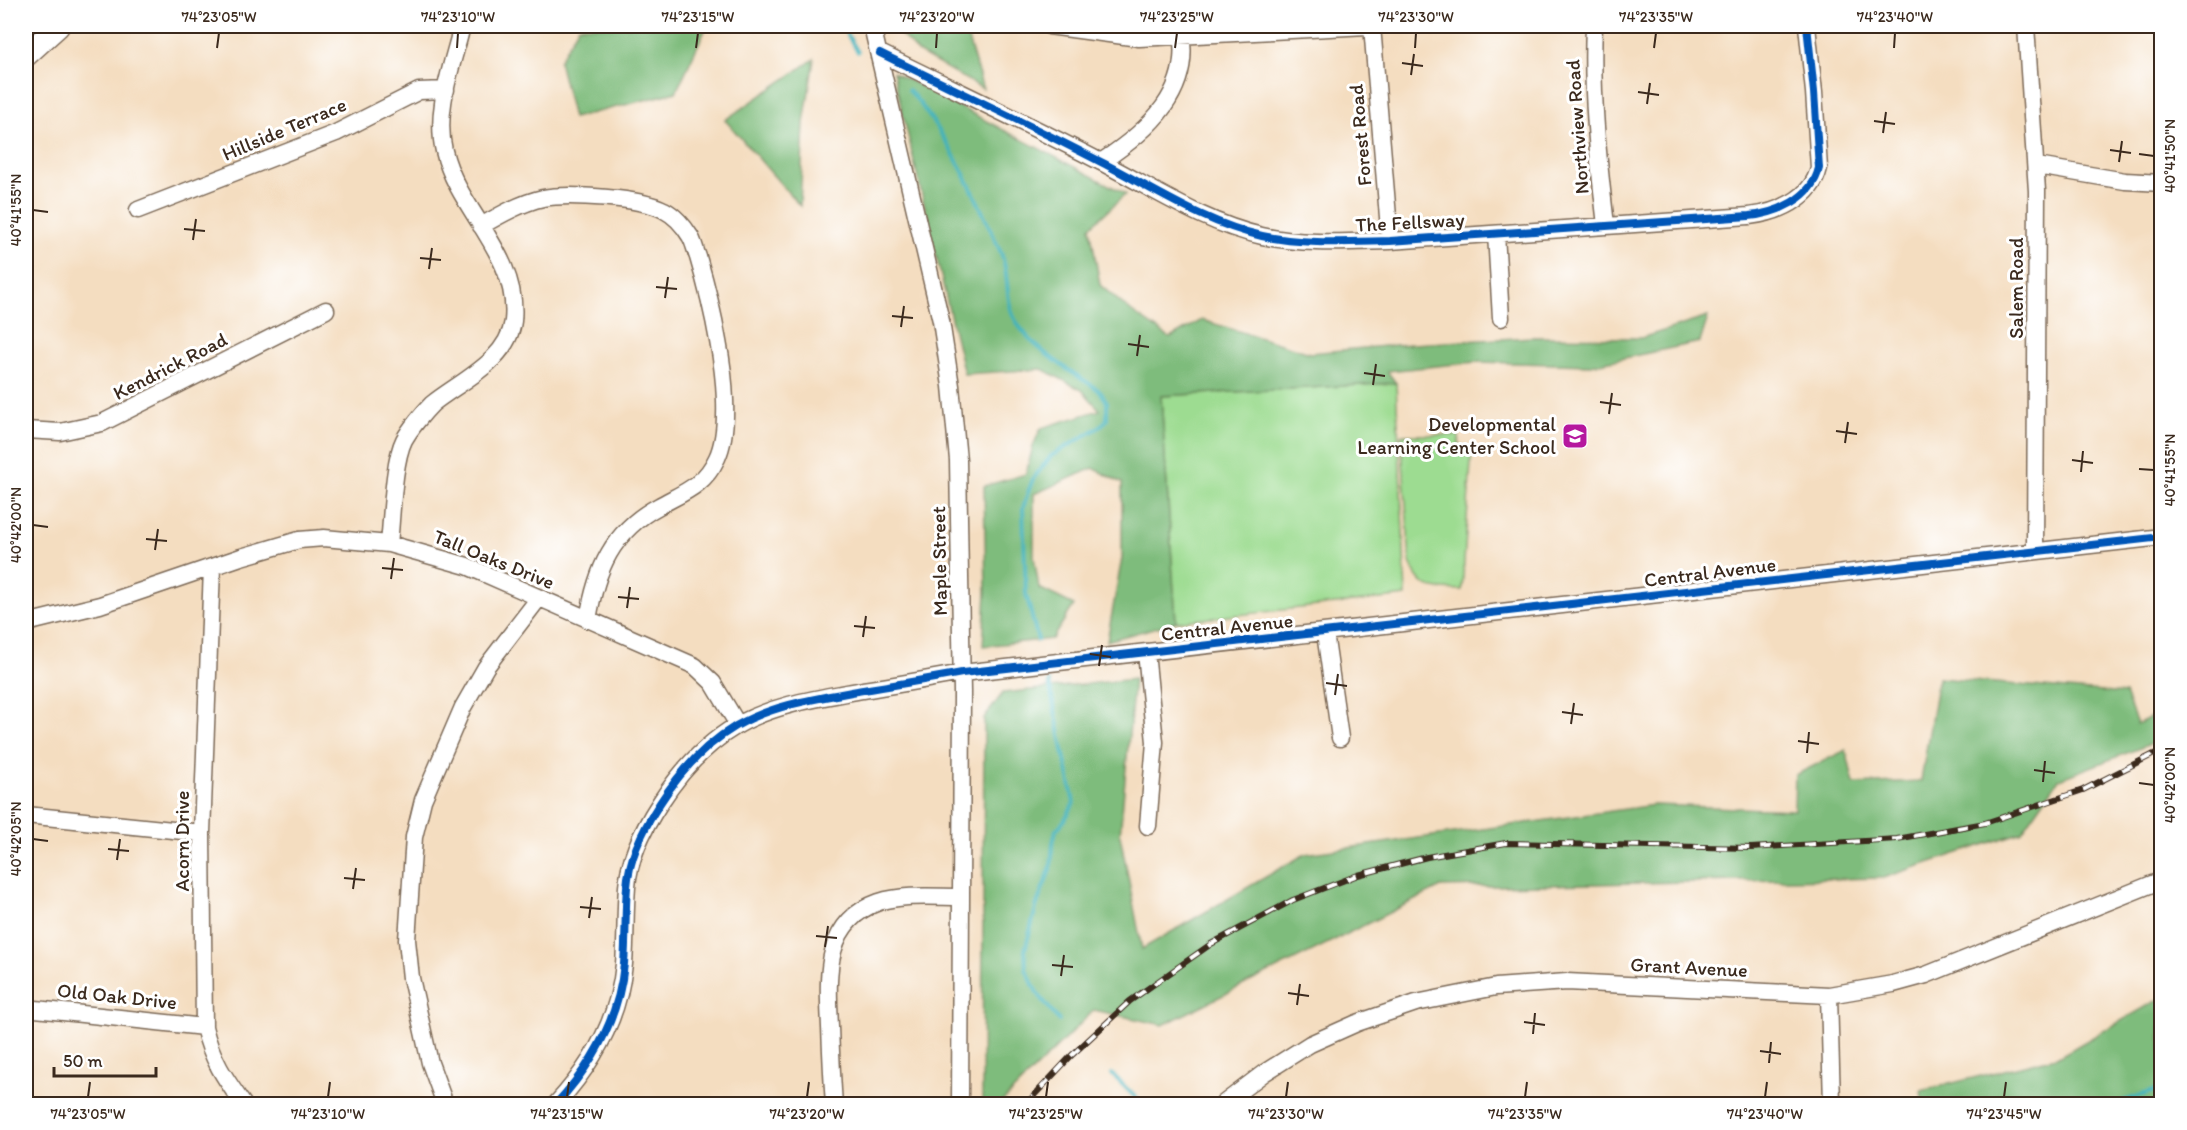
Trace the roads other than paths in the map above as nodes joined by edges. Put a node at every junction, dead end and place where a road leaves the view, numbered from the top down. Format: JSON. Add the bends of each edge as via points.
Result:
{"nodes":[{"id":1,"x":58,"y":26,"type":"edge"},
{"id":2,"x":462,"y":26,"type":"edge"},
{"id":3,"x":872,"y":26,"type":"edge"},
{"id":4,"x":1049,"y":26,"type":"edge"},
{"id":5,"x":1370,"y":26,"type":"edge"},
{"id":6,"x":1594,"y":26,"type":"edge"},
{"id":7,"x":1807,"y":26,"type":"edge"},
{"id":8,"x":2026,"y":26,"type":"edge"},
{"id":9,"x":1181,"y":31,"type":"edge"},
{"id":10,"x":880,"y":53,"type":"junction"},
{"id":11,"x":26,"y":55,"type":"edge"},
{"id":12,"x":446,"y":90,"type":"junction"},
{"id":13,"x":1101,"y":162,"type":"junction"},
{"id":14,"x":2037,"y":166,"type":"junction"},
{"id":15,"x":2162,"y":183,"type":"edge"},
{"id":16,"x":138,"y":210,"type":"dead end"},
{"id":17,"x":1606,"y":225,"type":"junction"},
{"id":18,"x":481,"y":226,"type":"junction"},
{"id":19,"x":1496,"y":234,"type":"junction"},
{"id":20,"x":1390,"y":241,"type":"junction"},
{"id":21,"x":326,"y":310,"type":"dead end"},
{"id":22,"x":1501,"y":318,"type":"dead end"},
{"id":23,"x":26,"y":430,"type":"edge"},
{"id":24,"x":2162,"y":537,"type":"edge"},
{"id":25,"x":389,"y":543,"type":"junction"},
{"id":26,"x":2035,"y":550,"type":"junction"},
{"id":27,"x":212,"y":568,"type":"junction"},
{"id":28,"x":539,"y":598,"type":"junction"},
{"id":29,"x":588,"y":620,"type":"junction"},
{"id":30,"x":26,"y":623,"type":"edge"},
{"id":31,"x":1325,"y":633,"type":"junction"},
{"id":32,"x":1146,"y":652,"type":"junction"},
{"id":33,"x":962,"y":673,"type":"junction"},
{"id":34,"x":738,"y":725,"type":"junction"},
{"id":35,"x":1340,"y":738,"type":"dead end"},
{"id":36,"x":26,"y":815,"type":"edge"},
{"id":37,"x":1149,"y":826,"type":"dead end"},
{"id":38,"x":202,"y":832,"type":"junction"},
{"id":39,"x":2162,"y":879,"type":"edge"},
{"id":40,"x":961,"y":897,"type":"junction"},
{"id":41,"x":1829,"y":995,"type":"junction"},
{"id":42,"x":26,"y":1008,"type":"edge"},
{"id":43,"x":204,"y":1027,"type":"junction"},
{"id":44,"x":243,"y":1104,"type":"edge"},
{"id":45,"x":445,"y":1104,"type":"edge"},
{"id":46,"x":556,"y":1104,"type":"edge"},
{"id":47,"x":834,"y":1104,"type":"edge"},
{"id":48,"x":960,"y":1104,"type":"edge"},
{"id":49,"x":1223,"y":1104,"type":"edge"},
{"id":50,"x":1832,"y":1104,"type":"edge"}],
"edges":[{"from":1,"to":11,"type":"main road"},
{"from":2,"to":12,"type":"street"},
{"from":3,"to":10,"type":"street","name":"Maple Street"},
{"from":4,"to":9,"type":"street","via":[[1139,38]]},
{"from":5,"to":9,"type":"street"},
{"from":5,"to":20,"type":"street","name":"Forest Road"},
{"from":6,"to":17,"type":"street","name":"Northview Road","via":[[1593,103]]},
{"from":7,"to":17,"type":"street","name":"The Fellsway","via":[[1819,168],[1816,181],[1807,190],[1781,209],[1765,214]]},
{"from":8,"to":14,"type":"street","name":"Salem Road"},
{"from":9,"to":13,"type":"street","via":[[1178,73],[1164,107],[1139,135]]},
{"from":10,"to":13,"type":"street","name":"The Fellsway"},
{"from":10,"to":33,"type":"street","name":"Maple Street","via":[[941,321],[951,386],[958,460]]},
{"from":12,"to":16,"type":"street","name":"Hillside Terrace","via":[[419,91],[336,133]]},
{"from":12,"to":18,"type":"street","via":[[441,129],[443,150],[453,179]]},
{"from":13,"to":20,"type":"street","name":"The Fellsway","via":[[1205,217],[1263,236],[1336,242]]},
{"from":14,"to":15,"type":"street","via":[[2125,181]]},
{"from":14,"to":26,"type":"street","name":"Salem Road"},
{"from":17,"to":19,"type":"street","name":"The Fellsway"},
{"from":18,"to":25,"type":"street","via":[[506,268],[513,323],[492,360],[431,405],[405,438],[398,454]]},
{"from":18,"to":29,"type":"street","via":[[544,198],[642,202],[665,210],[684,227],[692,238],[705,280],[724,375],[720,451],[698,484],[649,512],[619,538],[599,573]]},
{"from":19,"to":20,"type":"street","name":"The Fellsway"},
{"from":19,"to":22,"type":"street"},
{"from":21,"to":23,"type":"street","name":"Kendrick Road","via":[[102,423],[60,432]]},
{"from":24,"to":26,"type":"street","name":"Central Avenue"},
{"from":25,"to":27,"type":"street","name":"Tall Oaks Drive","via":[[299,540]]},
{"from":25,"to":28,"type":"street","name":"Tall Oaks Drive","via":[[467,566]]},
{"from":26,"to":31,"type":"street","name":"Central Avenue"},
{"from":27,"to":30,"type":"street","name":"Tall Oaks Drive","via":[[100,605]]},
{"from":27,"to":38,"type":"street","name":"Acorn Drive"},
{"from":28,"to":29,"type":"street","name":"Tall Oaks Drive"},
{"from":28,"to":45,"type":"street","via":[[486,667],[463,707],[423,800],[414,837],[406,940],[430,1063]]},
{"from":29,"to":34,"type":"street","name":"Tall Oaks Drive","via":[[695,666],[713,683]]},
{"from":31,"to":32,"type":"street","name":"Central Avenue"},
{"from":31,"to":35,"type":"street"},
{"from":32,"to":33,"type":"street","name":"Central Avenue"},
{"from":32,"to":37,"type":"street","via":[[1155,742]]},
{"from":33,"to":34,"type":"street","name":"Central Avenue","via":[[803,701]]},
{"from":33,"to":40,"type":"street","name":"Maple Street"},
{"from":34,"to":46,"type":"street","name":"Central Avenue","via":[[696,756],[679,775],[641,837],[627,884],[618,1003],[592,1060]]},
{"from":36,"to":38,"type":"street"},
{"from":38,"to":43,"type":"street","name":"Acorn Drive"},
{"from":39,"to":41,"type":"street","name":"Grant Avenue","via":[[1926,975]]},
{"from":40,"to":47,"type":"street","via":[[879,903],[852,919],[836,941],[828,977]]},
{"from":40,"to":48,"type":"street","name":"Maple Street"},
{"from":41,"to":49,"type":"street","name":"Grant Avenue","via":[[1567,982],[1496,987],[1416,1003],[1348,1027],[1264,1072]]},
{"from":41,"to":50,"type":"street"},
{"from":42,"to":43,"type":"street","name":"Old Oak Drive"},
{"from":43,"to":44,"type":"street","name":"Acorn Drive","via":[[218,1068]]}]}
